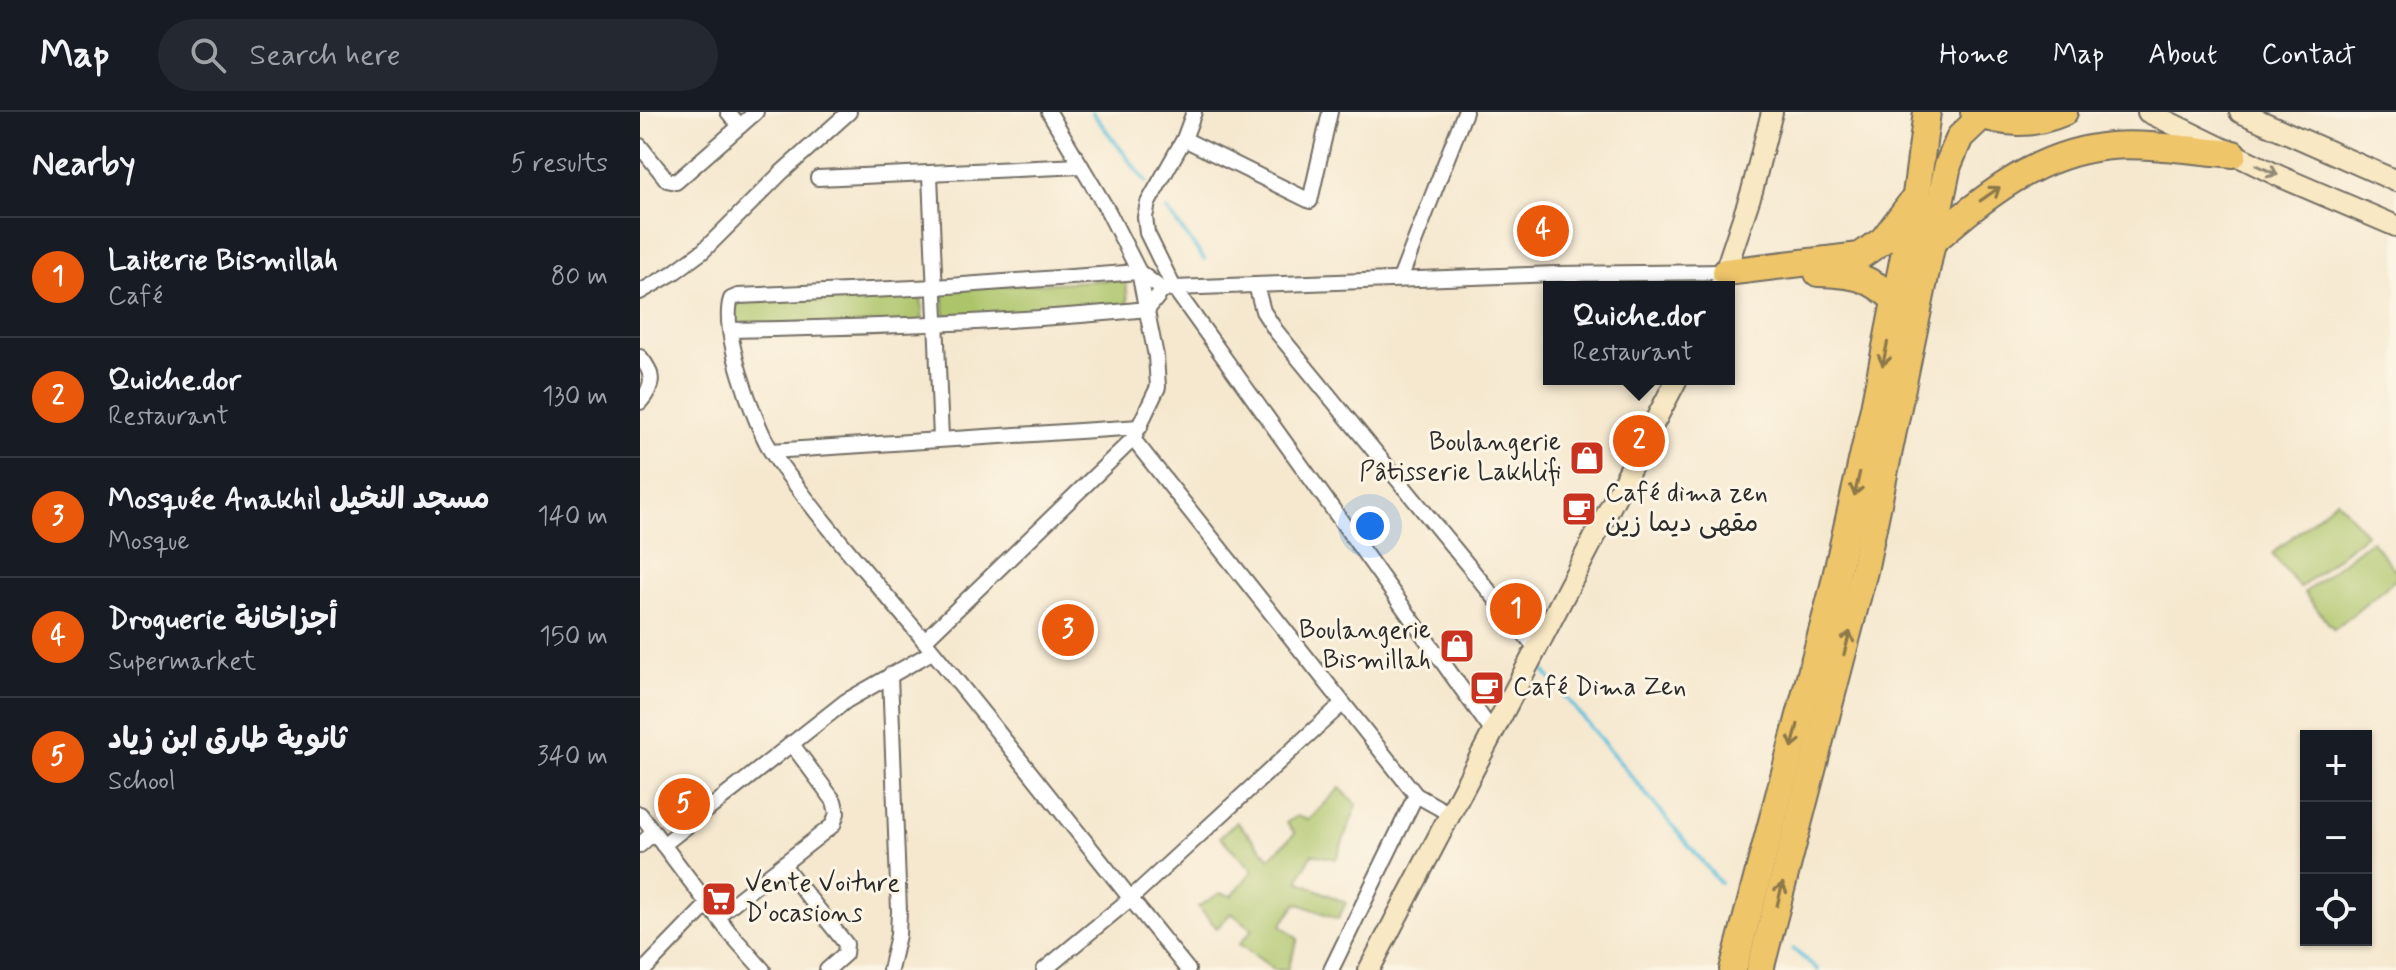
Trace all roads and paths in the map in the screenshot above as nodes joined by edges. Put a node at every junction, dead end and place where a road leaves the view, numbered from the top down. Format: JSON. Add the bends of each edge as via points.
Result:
{"nodes":[{"id":1,"x":728,"y":112,"type":"edge"},
{"id":2,"x":756,"y":112,"type":"edge"},
{"id":3,"x":849,"y":112,"type":"edge"},
{"id":4,"x":1049,"y":112,"type":"edge"},
{"id":5,"x":1194,"y":112,"type":"edge"},
{"id":6,"x":1330,"y":112,"type":"edge"},
{"id":7,"x":1465,"y":112,"type":"edge"},
{"id":8,"x":1772,"y":112,"type":"edge"},
{"id":9,"x":1927,"y":112,"type":"edge"},
{"id":10,"x":2064,"y":112,"type":"edge"},
{"id":11,"x":2148,"y":112,"type":"edge"},
{"id":12,"x":2240,"y":112,"type":"edge"},
{"id":13,"x":1978,"y":114,"type":"edge"},
{"id":14,"x":740,"y":126,"type":"junction"},
{"id":15,"x":1184,"y":139,"type":"junction"},
{"id":16,"x":640,"y":146,"type":"edge"},
{"id":17,"x":2233,"y":154,"type":"junction"},
{"id":18,"x":1081,"y":166,"type":"junction"},
{"id":19,"x":930,"y":175,"type":"junction"},
{"id":20,"x":818,"y":178,"type":"dead end"},
{"id":21,"x":2396,"y":181,"type":"edge"},
{"id":22,"x":1916,"y":195,"type":"junction"},
{"id":23,"x":2396,"y":226,"type":"edge"},
{"id":24,"x":1930,"y":244,"type":"junction"},
{"id":25,"x":1139,"y":272,"type":"junction"},
{"id":26,"x":1400,"y":279,"type":"junction"},
{"id":27,"x":1723,"y":279,"type":"edge"},
{"id":28,"x":1256,"y":285,"type":"junction"},
{"id":29,"x":936,"y":287,"type":"junction"},
{"id":30,"x":1168,"y":289,"type":"junction"},
{"id":31,"x":640,"y":292,"type":"edge"},
{"id":32,"x":1895,"y":300,"type":"junction"},
{"id":33,"x":1148,"y":309,"type":"junction"},
{"id":34,"x":938,"y":325,"type":"junction"},
{"id":35,"x":731,"y":330,"type":"junction"},
{"id":36,"x":640,"y":357,"type":"edge"},
{"id":37,"x":1674,"y":385,"type":"edge"},
{"id":38,"x":640,"y":402,"type":"edge"},
{"id":39,"x":1136,"y":433,"type":"junction"},
{"id":40,"x":941,"y":438,"type":"junction"},
{"id":41,"x":771,"y":451,"type":"junction"},
{"id":42,"x":928,"y":646,"type":"junction"},
{"id":43,"x":1535,"y":647,"type":"junction"},
{"id":44,"x":890,"y":675,"type":"junction"},
{"id":45,"x":1342,"y":704,"type":"junction"},
{"id":46,"x":1492,"y":731,"type":"junction"},
{"id":47,"x":791,"y":743,"type":"junction"},
{"id":48,"x":1416,"y":795,"type":"junction"},
{"id":49,"x":640,"y":814,"type":"edge"},
{"id":50,"x":1450,"y":814,"type":"junction"},
{"id":51,"x":653,"y":833,"type":"junction"},
{"id":52,"x":640,"y":845,"type":"edge"},
{"id":53,"x":663,"y":845,"type":"junction"},
{"id":54,"x":783,"y":865,"type":"junction"},
{"id":55,"x":1130,"y":899,"type":"junction"},
{"id":56,"x":713,"y":910,"type":"junction"},
{"id":57,"x":757,"y":966,"type":"edge"},
{"id":58,"x":644,"y":970,"type":"edge"},
{"id":59,"x":827,"y":970,"type":"edge"},
{"id":60,"x":890,"y":970,"type":"edge"},
{"id":61,"x":1044,"y":970,"type":"edge"},
{"id":62,"x":1188,"y":970,"type":"edge"},
{"id":63,"x":1331,"y":970,"type":"edge"},
{"id":64,"x":1369,"y":970,"type":"edge"},
{"id":65,"x":1733,"y":970,"type":"edge"},
{"id":66,"x":1760,"y":970,"type":"edge"}],
"edges":[{"from":1,"to":14,"type":"street"},
{"from":2,"to":14,"type":"street"},
{"from":3,"to":31,"type":"street","via":[[703,251]]},
{"from":4,"to":18,"type":"street"},
{"from":5,"to":15,"type":"street"},
{"from":6,"to":15,"type":"street","via":[[1310,201]]},
{"from":7,"to":26,"type":"street"},
{"from":8,"to":27,"type":"street"},
{"from":9,"to":22,"type":"highway"},
{"from":10,"to":13,"type":"highway","via":[[2027,122]]},
{"from":11,"to":17,"type":"street"},
{"from":12,"to":21,"type":"street"},
{"from":13,"to":24,"type":"highway","via":[[1953,151]]},
{"from":14,"to":16,"type":"street","via":[[676,182],[667,180]]},
{"from":15,"to":30,"type":"street","via":[[1145,217]]},
{"from":17,"to":23,"type":"street","one_way":true},
{"from":24,"to":17,"type":"highway","one_way":true,"via":[[2016,176],[2064,155],[2111,146]]},
{"from":18,"to":19,"type":"street"},
{"from":18,"to":25,"type":"street"},
{"from":19,"to":20,"type":"street"},
{"from":19,"to":29,"type":"street"},
{"from":22,"to":27,"type":"highway","via":[[1883,240],[1860,256]]},
{"from":22,"to":32,"type":"highway"},
{"from":66,"to":24,"type":"highway","one_way":true,"via":[[1852,625]]},
{"from":25,"to":29,"type":"street"},
{"from":25,"to":30,"type":"street"},
{"from":25,"to":33,"type":"street"},
{"from":26,"to":27,"type":"street"},
{"from":26,"to":28,"type":"street"},
{"from":27,"to":32,"type":"highway","via":[[1845,274],[1877,283]]},
{"from":28,"to":30,"type":"street"},
{"from":28,"to":43,"type":"street","via":[[1269,322]]},
{"from":29,"to":34,"type":"street"},
{"from":29,"to":35,"type":"street","via":[[738,296],[730,302]]},
{"from":30,"to":33,"type":"street"},
{"from":30,"to":46,"type":"street"},
{"from":32,"to":65,"type":"highway","one_way":true,"via":[[1833,590]]},
{"from":33,"to":34,"type":"street"},
{"from":33,"to":39,"type":"street","via":[[1158,387]]},
{"from":34,"to":35,"type":"street"},
{"from":34,"to":40,"type":"street"},
{"from":35,"to":41,"type":"street","via":[[741,377]]},
{"from":36,"to":38,"type":"street","via":[[652,377]]},
{"from":37,"to":43,"type":"street"},
{"from":39,"to":40,"type":"street"},
{"from":39,"to":42,"type":"street"},
{"from":39,"to":45,"type":"street"},
{"from":40,"to":41,"type":"street"},
{"from":41,"to":42,"type":"street"},
{"from":42,"to":44,"type":"street"},
{"from":42,"to":55,"type":"street"},
{"from":43,"to":46,"type":"street"},
{"from":44,"to":47,"type":"street"},
{"from":44,"to":60,"type":"street","via":[[899,911]]},
{"from":45,"to":48,"type":"street"},
{"from":45,"to":55,"type":"street"},
{"from":46,"to":50,"type":"street"},
{"from":47,"to":53,"type":"street"},
{"from":47,"to":54,"type":"street","via":[[834,801],[837,813],[833,825]]},
{"from":48,"to":50,"type":"street"},
{"from":48,"to":63,"type":"street"},
{"from":49,"to":51,"type":"street"},
{"from":50,"to":64,"type":"street"},
{"from":51,"to":52,"type":"street"},
{"from":51,"to":53,"type":"street"},
{"from":53,"to":56,"type":"street"},
{"from":54,"to":56,"type":"street"},
{"from":54,"to":59,"type":"street","via":[[846,944],[845,954]]},
{"from":55,"to":61,"type":"street"},
{"from":55,"to":62,"type":"street"},
{"from":56,"to":57,"type":"street"},
{"from":56,"to":58,"type":"street"}]}
